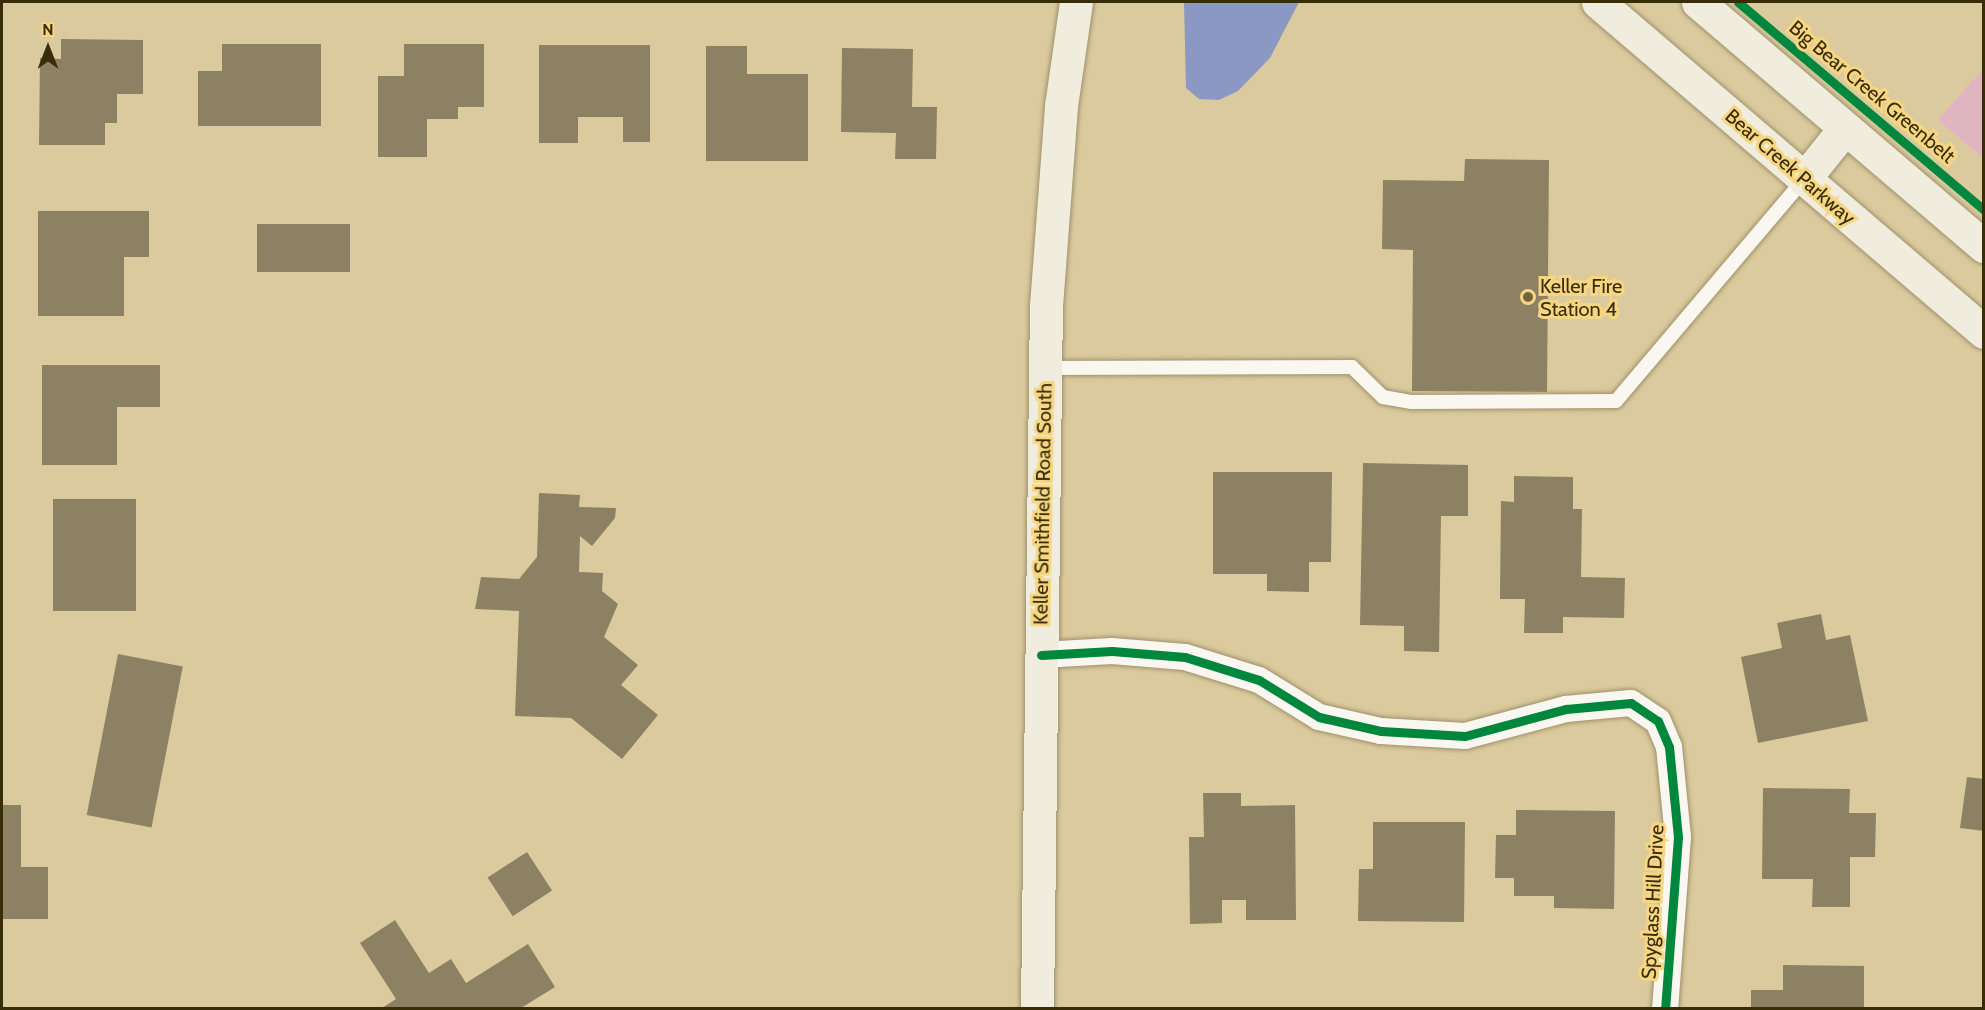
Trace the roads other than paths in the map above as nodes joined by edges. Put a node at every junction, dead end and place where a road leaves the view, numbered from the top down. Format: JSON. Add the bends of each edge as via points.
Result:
{"nodes":[{"id":1,"x":1076,"y":2,"type":"edge"},
{"id":2,"x":1598,"y":2,"type":"edge"},
{"id":3,"x":1698,"y":2,"type":"edge"},
{"id":4,"x":1845,"y":128,"type":"junction"},
{"id":5,"x":1803,"y":179,"type":"junction"},
{"id":6,"x":1983,"y":246,"type":"edge"},
{"id":7,"x":1983,"y":332,"type":"edge"},
{"id":8,"x":1044,"y":368,"type":"junction"},
{"id":9,"x":1041,"y":655,"type":"junction"},
{"id":10,"x":1037,"y":1008,"type":"edge"},
{"id":11,"x":1665,"y":1008,"type":"edge"}],
"edges":[{"from":1,"to":8,"type":"main road","name":"Keller Smithfield Road South","via":[[1061,106]]},
{"from":2,"to":5,"type":"main road","name":"Bear Creek Parkway"},
{"from":3,"to":4,"type":"main road"},
{"from":4,"to":5,"type":"main road"},
{"from":4,"to":6,"type":"main road"},
{"from":5,"to":7,"type":"main road","name":"Bear Creek Parkway"},
{"from":5,"to":8,"type":"lane","via":[[1691,307],[1616,401],[1412,402],[1383,397],[1352,367]]},
{"from":8,"to":9,"type":"main road","name":"Keller Smithfield Road South"},
{"from":9,"to":10,"type":"main road","name":"Keller Smithfield Road South"},
{"from":9,"to":11,"type":"street","name":"Spyglass Hill Drive","via":[[1112,651],[1185,657],[1259,680],[1319,717],[1381,731],[1465,736],[1566,709],[1631,703],[1658,721],[1669,747],[1678,837]]}]}
